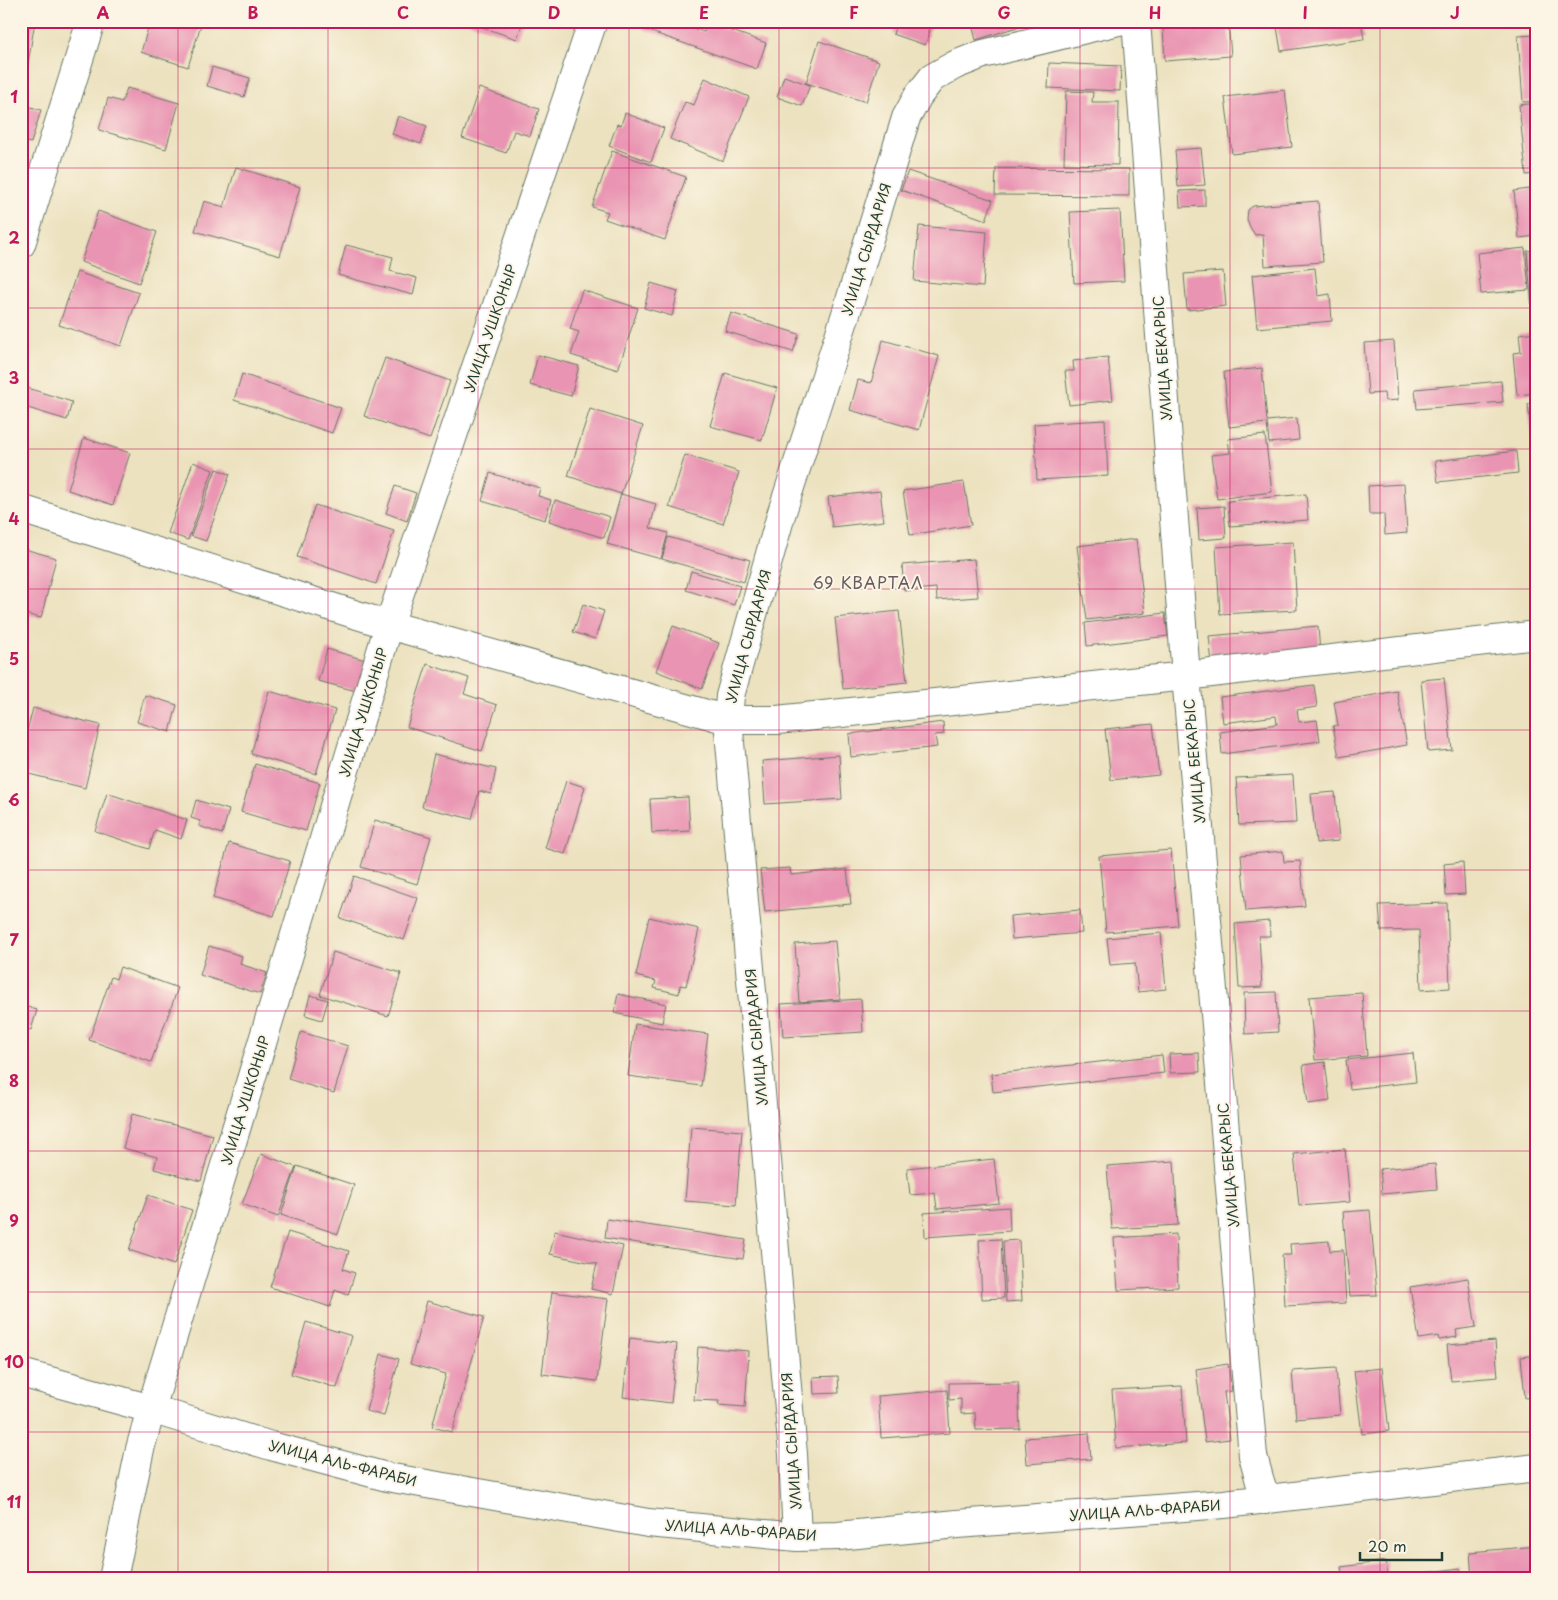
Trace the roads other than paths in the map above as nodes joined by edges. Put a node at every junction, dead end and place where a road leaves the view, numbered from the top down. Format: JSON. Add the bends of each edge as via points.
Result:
{"nodes":[{"id":1,"x":91,"y":21,"type":"edge"},
{"id":2,"x":593,"y":21,"type":"edge"},
{"id":3,"x":1119,"y":21,"type":"edge"},
{"id":4,"x":1136,"y":21,"type":"edge"},
{"id":5,"x":21,"y":244,"type":"edge"},
{"id":6,"x":21,"y":509,"type":"edge"},
{"id":7,"x":389,"y":625,"type":"junction"},
{"id":8,"x":1537,"y":635,"type":"edge"},
{"id":9,"x":1186,"y":676,"type":"junction"},
{"id":10,"x":728,"y":720,"type":"junction"},
{"id":11,"x":21,"y":1373,"type":"edge"},
{"id":12,"x":151,"y":1409,"type":"junction"},
{"id":13,"x":1537,"y":1468,"type":"edge"},
{"id":14,"x":1265,"y":1500,"type":"junction"},
{"id":15,"x":797,"y":1537,"type":"junction"},
{"id":16,"x":113,"y":1579,"type":"edge"}],
"edges":[{"from":1,"to":5,"type":"street"},
{"from":2,"to":7,"type":"street","name":"УЛИЦА УШКОНЫР"},
{"from":3,"to":10,"type":"street","name":"УЛИЦА СЫРДАРИЯ","via":[[976,57],[932,78],[918,96],[906,118],[781,515],[730,696]]},
{"from":4,"to":9,"type":"street","name":"УЛИЦА БЕКАРЫС"},
{"from":6,"to":7,"type":"street"},
{"from":7,"to":10,"type":"street"},
{"from":7,"to":12,"type":"street","name":"УЛИЦА УШКОНЫР"},
{"from":8,"to":9,"type":"street"},
{"from":9,"to":10,"type":"street","via":[[777,720]]},
{"from":9,"to":14,"type":"street","name":"УЛИЦА БЕКАРЫС","via":[[1253,1456]]},
{"from":10,"to":15,"type":"street","name":"УЛИЦА СЫРДАРИЯ","via":[[793,1454]]},
{"from":11,"to":12,"type":"street","name":"УЛИЦА АЛЬ-ФАРАБИ"},
{"from":12,"to":15,"type":"street","name":"УЛИЦА АЛЬ-ФАРАБИ","via":[[270,1446],[387,1477],[648,1523]]},
{"from":12,"to":16,"type":"street","name":"УЛИЦА УШКОНЫР"},
{"from":13,"to":14,"type":"street","name":"УЛИЦА АЛЬ-ФАРАБИ"},
{"from":14,"to":15,"type":"street","name":"УЛИЦА АЛЬ-ФАРАБИ"}]}
